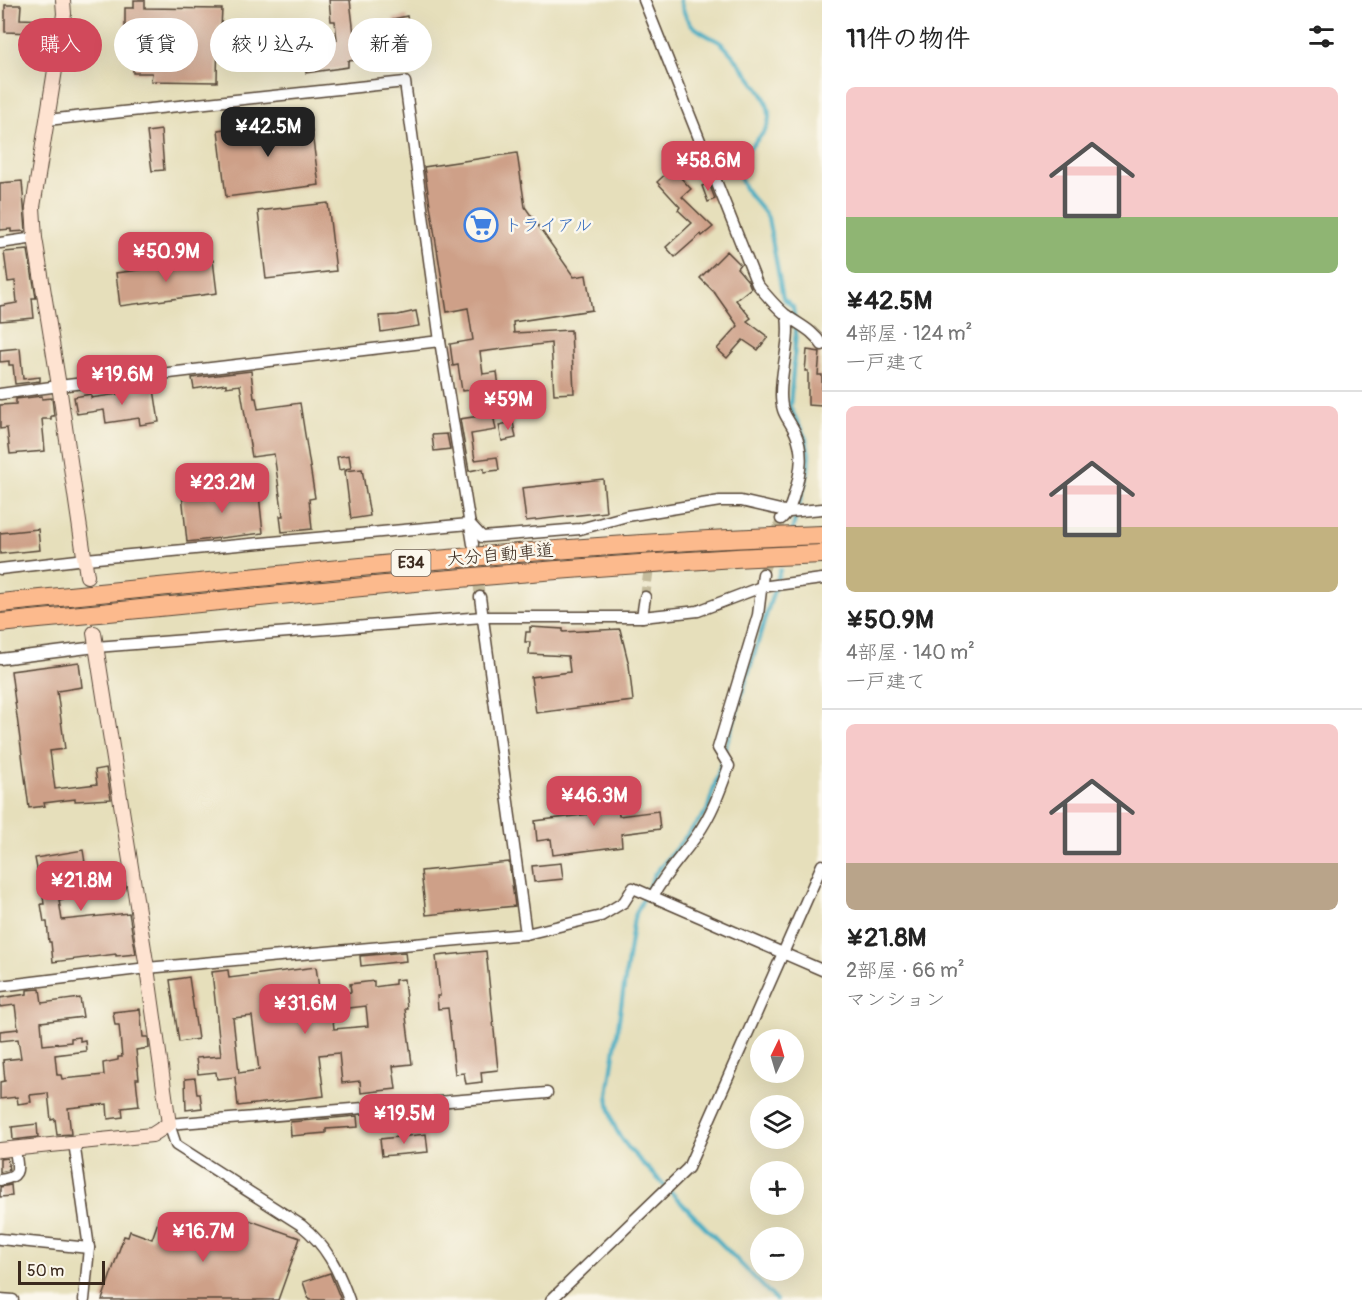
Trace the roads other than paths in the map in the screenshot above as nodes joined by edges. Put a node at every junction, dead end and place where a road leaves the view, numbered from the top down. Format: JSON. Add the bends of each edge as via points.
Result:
{"nodes":[{"id":1,"x":63,"y":0,"type":"edge"},
{"id":2,"x":644,"y":0,"type":"edge"},
{"id":3,"x":47,"y":120,"type":"junction"},
{"id":4,"x":35,"y":238,"type":"junction"},
{"id":5,"x":0,"y":243,"type":"edge"},
{"id":6,"x":792,"y":318,"type":"junction"},
{"id":7,"x":441,"y":341,"type":"junction"},
{"id":8,"x":822,"y":345,"type":"edge"},
{"id":9,"x":59,"y":386,"type":"junction"},
{"id":10,"x":0,"y":394,"type":"edge"},
{"id":11,"x":822,"y":509,"type":"edge"},
{"id":12,"x":791,"y":513,"type":"junction"},
{"id":13,"x":470,"y":524,"type":"junction"},
{"id":14,"x":822,"y":535,"type":"edge"},
{"id":15,"x":473,"y":544,"type":"tunnel mouth"},
{"id":16,"x":822,"y":554,"type":"edge"},
{"id":17,"x":86,"y":559,"type":"junction"},
{"id":18,"x":0,"y":569,"type":"edge"},
{"id":19,"x":763,"y":574,"type":"dead end"},
{"id":20,"x":87,"y":576,"type":"dead end"},
{"id":21,"x":822,"y":579,"type":"edge"},
{"id":22,"x":770,"y":586,"type":"junction"},
{"id":23,"x":480,"y":597,"type":"tunnel mouth"},
{"id":24,"x":645,"y":597,"type":"tunnel mouth"},
{"id":25,"x":0,"y":603,"type":"edge"},
{"id":26,"x":483,"y":617,"type":"junction"},
{"id":27,"x":642,"y":617,"type":"junction"},
{"id":28,"x":0,"y":623,"type":"edge"},
{"id":29,"x":95,"y":640,"type":"junction"},
{"id":30,"x":0,"y":659,"type":"edge"},
{"id":31,"x":822,"y":865,"type":"edge"},
{"id":32,"x":646,"y":893,"type":"junction"},
{"id":33,"x":526,"y":934,"type":"junction"},
{"id":34,"x":784,"y":954,"type":"junction"},
{"id":35,"x":147,"y":968,"type":"junction"},
{"id":36,"x":822,"y":970,"type":"edge"},
{"id":37,"x":0,"y":986,"type":"edge"},
{"id":38,"x":547,"y":1093,"type":"dead end"},
{"id":39,"x":169,"y":1125,"type":"junction"},
{"id":40,"x":74,"y":1142,"type":"junction"},
{"id":41,"x":15,"y":1149,"type":"junction"},
{"id":42,"x":0,"y":1150,"type":"edge"},
{"id":43,"x":0,"y":1180,"type":"edge"},
{"id":44,"x":0,"y":1239,"type":"edge"},
{"id":45,"x":89,"y":1248,"type":"junction"},
{"id":46,"x":0,"y":1299,"type":"edge"},
{"id":47,"x":13,"y":1300,"type":"edge"},
{"id":48,"x":84,"y":1300,"type":"edge"},
{"id":49,"x":349,"y":1300,"type":"edge"},
{"id":50,"x":551,"y":1300,"type":"edge"}],
"edges":[{"from":1,"to":3,"type":"street"},
{"from":2,"to":6,"type":"street","via":[[757,284]]},
{"from":3,"to":4,"type":"street","via":[[33,207]]},
{"from":3,"to":7,"type":"street","via":[[405,82]]},
{"from":4,"to":5,"type":"street"},
{"from":4,"to":9,"type":"street"},
{"from":6,"to":8,"type":"street"},
{"from":6,"to":12,"type":"street","via":[[781,393],[783,413],[801,452]]},
{"from":7,"to":9,"type":"street"},
{"from":7,"to":13,"type":"street"},
{"from":9,"to":10,"type":"street"},
{"from":9,"to":17,"type":"street"},
{"from":11,"to":12,"type":"street"},
{"from":12,"to":13,"type":"street","via":[[741,501],[720,501],[569,530],[482,537]]},
{"from":13,"to":15,"type":"street"},
{"from":13,"to":17,"type":"street"},
{"from":14,"to":25,"type":"highway","name":"大分自動車道","number":"E34","via":[[490,556]]},
{"from":16,"to":28,"type":"highway","name":"大分自動車道","number":"E34","via":[[645,563]]},
{"from":17,"to":18,"type":"street"},
{"from":17,"to":20,"type":"street"},
{"from":19,"to":22,"type":"street"},
{"from":21,"to":22,"type":"street"},
{"from":22,"to":27,"type":"street","via":[[698,611]]},
{"from":22,"to":32,"type":"street","via":[[718,748],[729,766],[713,810],[697,836]]},
{"from":23,"to":26,"type":"street"},
{"from":24,"to":27,"type":"street"},
{"from":26,"to":27,"type":"street"},
{"from":26,"to":29,"type":"street"},
{"from":26,"to":33,"type":"street"},
{"from":29,"to":30,"type":"street"},
{"from":29,"to":35,"type":"street"},
{"from":31,"to":34,"type":"street"},
{"from":32,"to":33,"type":"street","via":[[633,888],[624,902],[601,916]]},
{"from":32,"to":34,"type":"street"},
{"from":33,"to":35,"type":"street"},
{"from":34,"to":36,"type":"street"},
{"from":34,"to":50,"type":"street","via":[[688,1168]]},
{"from":35,"to":37,"type":"street"},
{"from":35,"to":39,"type":"street"},
{"from":38,"to":39,"type":"street"},
{"from":39,"to":40,"type":"street","via":[[152,1135]]},
{"from":39,"to":49,"type":"street","via":[[176,1145],[311,1234],[330,1256]]},
{"from":40,"to":41,"type":"street"},
{"from":40,"to":45,"type":"street"},
{"from":41,"to":42,"type":"street"},
{"from":41,"to":43,"type":"street","via":[[17,1172],[11,1179]]},
{"from":44,"to":45,"type":"street"},
{"from":45,"to":48,"type":"street"},
{"from":46,"to":47,"type":"street"}]}
